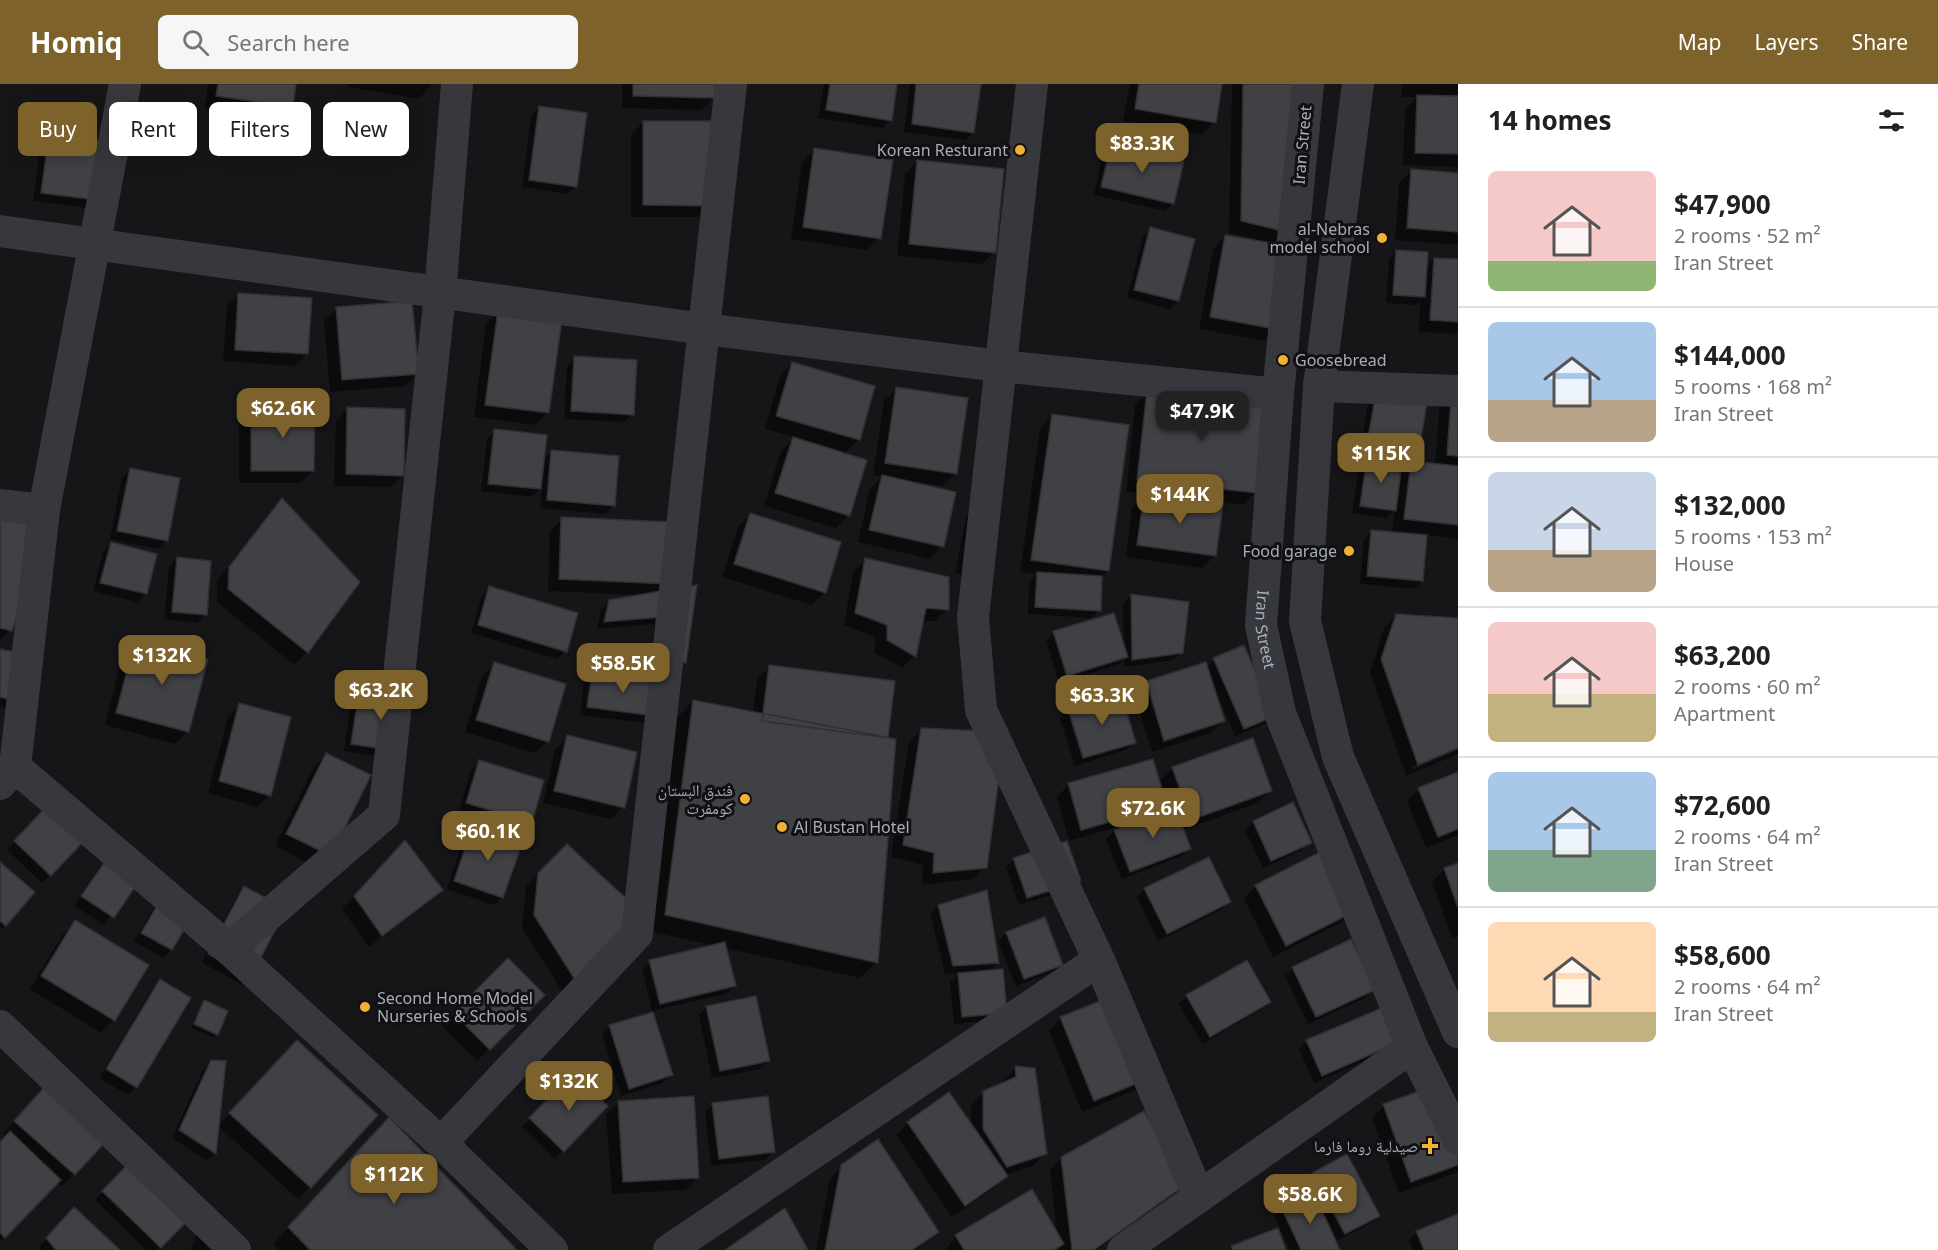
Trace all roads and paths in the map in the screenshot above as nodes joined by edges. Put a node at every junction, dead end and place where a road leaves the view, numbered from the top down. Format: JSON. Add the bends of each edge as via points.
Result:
{"nodes":[{"id":1,"x":125,"y":84,"type":"edge"},
{"id":2,"x":457,"y":84,"type":"edge"},
{"id":3,"x":731,"y":84,"type":"edge"},
{"id":4,"x":1032,"y":84,"type":"edge"},
{"id":5,"x":1308,"y":84,"type":"edge"},
{"id":6,"x":1358,"y":84,"type":"edge"},
{"id":7,"x":0,"y":231,"type":"edge"},
{"id":8,"x":96,"y":245,"type":"junction"},
{"id":9,"x":440,"y":294,"type":"junction"},
{"id":10,"x":704,"y":329,"type":"junction"},
{"id":11,"x":1000,"y":366,"type":"junction"},
{"id":12,"x":1319,"y":386,"type":"junction"},
{"id":13,"x":1458,"y":391,"type":"edge"},
{"id":14,"x":1278,"y":394,"type":"junction"},
{"id":15,"x":0,"y":505,"type":"edge"},
{"id":16,"x":44,"y":510,"type":"junction"},
{"id":17,"x":8,"y":775,"type":"edge"},
{"id":18,"x":229,"y":949,"type":"junction"},
{"id":19,"x":1099,"y":960,"type":"junction"},
{"id":20,"x":0,"y":1026,"type":"edge"},
{"id":21,"x":1458,"y":1032,"type":"edge"},
{"id":22,"x":1412,"y":1047,"type":"junction"},
{"id":23,"x":1458,"y":1139,"type":"edge"},
{"id":24,"x":441,"y":1143,"type":"junction"},
{"id":25,"x":1199,"y":1197,"type":"junction"},
{"id":26,"x":235,"y":1250,"type":"edge"},
{"id":27,"x":552,"y":1250,"type":"edge"},
{"id":28,"x":669,"y":1250,"type":"edge"},
{"id":29,"x":1123,"y":1250,"type":"edge"}],
"edges":[{"from":1,"to":8,"type":"street"},
{"from":2,"to":9,"type":"street"},
{"from":3,"to":10,"type":"street"},
{"from":4,"to":11,"type":"street"},
{"from":5,"to":14,"type":"street","name":"Iran Street"},
{"from":6,"to":12,"type":"street"},
{"from":7,"to":8,"type":"street"},
{"from":8,"to":9,"type":"street"},
{"from":8,"to":16,"type":"street"},
{"from":9,"to":10,"type":"street"},
{"from":9,"to":18,"type":"street","via":[[384,815]]},
{"from":10,"to":11,"type":"street"},
{"from":10,"to":24,"type":"street","via":[[637,934]]},
{"from":11,"to":14,"type":"street"},
{"from":11,"to":19,"type":"street","via":[[973,617],[981,710]]},
{"from":12,"to":13,"type":"street"},
{"from":12,"to":21,"type":"street","via":[[1305,621],[1338,757]]},
{"from":14,"to":22,"type":"street","name":"Iran Street","via":[[1261,625],[1280,713]]},
{"from":15,"to":16,"type":"street"},
{"from":16,"to":17,"type":"street"},
{"from":17,"to":18,"type":"street"},
{"from":18,"to":24,"type":"street"},
{"from":19,"to":25,"type":"street"},
{"from":19,"to":28,"type":"street"},
{"from":20,"to":26,"type":"street"},
{"from":22,"to":23,"type":"street","name":"Iran Street"},
{"from":22,"to":25,"type":"street"},
{"from":24,"to":27,"type":"street"},
{"from":25,"to":29,"type":"street"}]}
